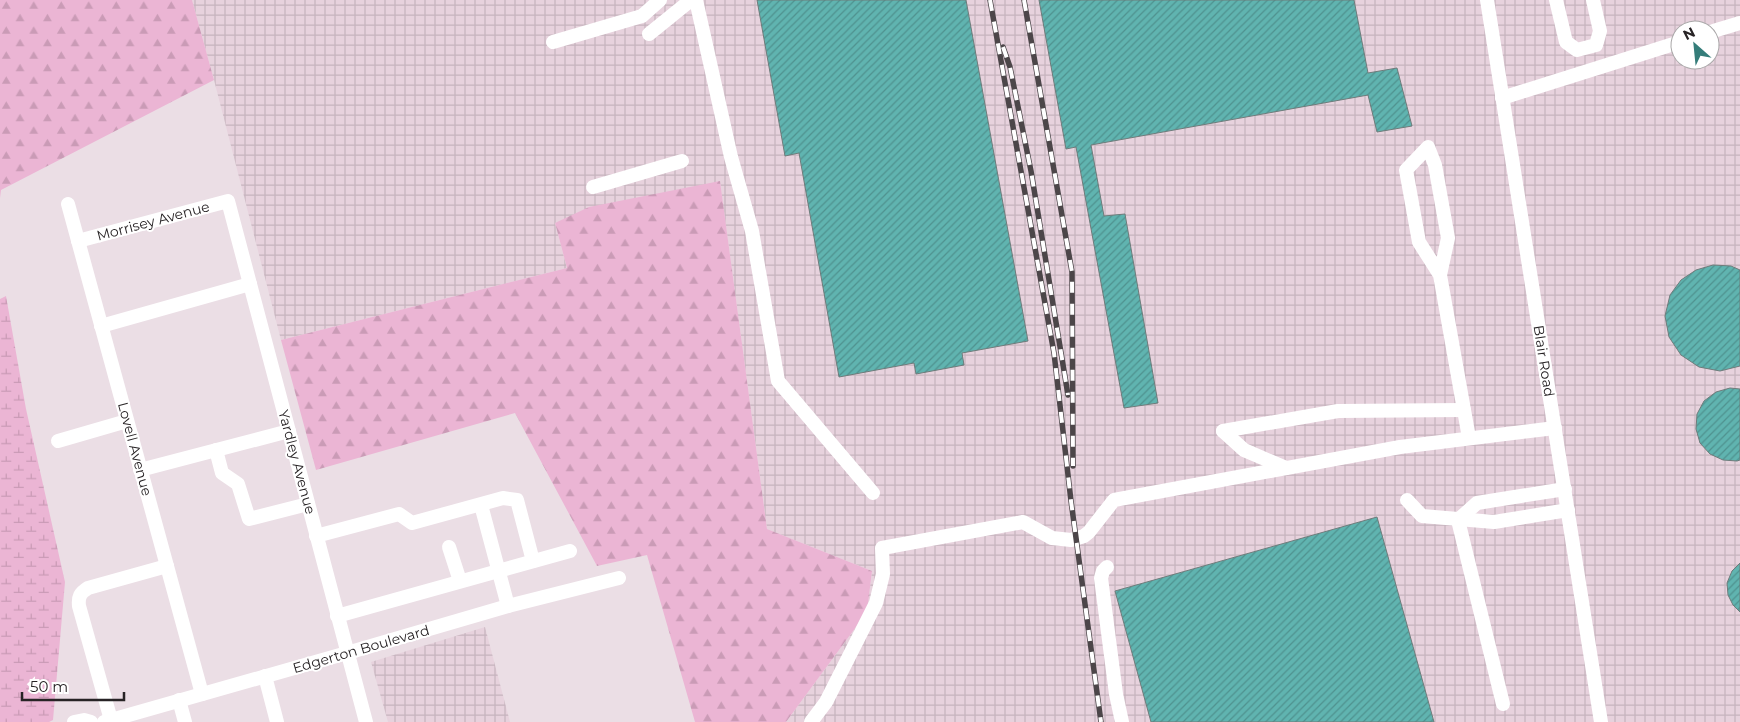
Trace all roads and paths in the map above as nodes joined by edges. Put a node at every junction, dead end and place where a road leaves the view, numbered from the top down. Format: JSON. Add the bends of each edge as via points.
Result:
{"nodes":[{"id":1,"x":660,"y":0,"type":"edge"},
{"id":2,"x":691,"y":0,"type":"edge"},
{"id":3,"x":696,"y":0,"type":"edge"},
{"id":4,"x":1487,"y":0,"type":"edge"},
{"id":5,"x":1556,"y":0,"type":"edge"},
{"id":6,"x":1593,"y":0,"type":"edge"},
{"id":7,"x":1740,"y":22,"type":"edge"},
{"id":8,"x":1720,"y":29,"type":"edge"},
{"id":9,"x":649,"y":34,"type":"dead end"},
{"id":10,"x":553,"y":42,"type":"dead end"},
{"id":11,"x":1670,"y":45,"type":"edge"},
{"id":12,"x":1502,"y":98,"type":"junction"},
{"id":13,"x":682,"y":161,"type":"dead end"},
{"id":14,"x":593,"y":186,"type":"dead end"},
{"id":15,"x":228,"y":201,"type":"joint"},
{"id":16,"x":68,"y":204,"type":"dead end"},
{"id":17,"x":78,"y":241,"type":"junction"},
{"id":18,"x":1440,"y":275,"type":"junction"},
{"id":19,"x":250,"y":284,"type":"junction"},
{"id":20,"x":101,"y":326,"type":"junction"},
{"id":21,"x":1464,"y":410,"type":"junction"},
{"id":22,"x":127,"y":420,"type":"junction"},
{"id":23,"x":1555,"y":428,"type":"junction"},
{"id":24,"x":288,"y":431,"type":"junction"},
{"id":25,"x":1469,"y":438,"type":"junction"},
{"id":26,"x":58,"y":441,"type":"dead end"},
{"id":27,"x":216,"y":450,"type":"junction"},
{"id":28,"x":1286,"y":468,"type":"junction"},
{"id":29,"x":140,"y":470,"type":"junction"},
{"id":30,"x":1564,"y":489,"type":"junction"},
{"id":31,"x":873,"y":493,"type":"dead end"},
{"id":32,"x":1407,"y":500,"type":"dead end"},
{"id":33,"x":308,"y":504,"type":"junction"},
{"id":34,"x":480,"y":505,"type":"junction"},
{"id":35,"x":1568,"y":510,"type":"junction"},
{"id":36,"x":1458,"y":520,"type":"junction"},
{"id":37,"x":316,"y":536,"type":"junction"},
{"id":38,"x":449,"y":547,"type":"dead end"},
{"id":39,"x":570,"y":551,"type":"dead end"},
{"id":40,"x":533,"y":561,"type":"junction"},
{"id":41,"x":167,"y":566,"type":"junction"},
{"id":42,"x":1107,"y":566,"type":"dead end"},
{"id":43,"x":498,"y":571,"type":"junction"},
{"id":44,"x":619,"y":578,"type":"dead end"},
{"id":45,"x":460,"y":582,"type":"junction"},
{"id":46,"x":508,"y":606,"type":"junction"},
{"id":47,"x":337,"y":616,"type":"junction"},
{"id":48,"x":347,"y":653,"type":"junction"},
{"id":49,"x":265,"y":676,"type":"junction"},
{"id":50,"x":202,"y":694,"type":"junction"},
{"id":51,"x":179,"y":700,"type":"junction"},
{"id":52,"x":1503,"y":704,"type":"dead end"},
{"id":53,"x":107,"y":721,"type":"edge"},
{"id":54,"x":74,"y":722,"type":"edge"},
{"id":55,"x":91,"y":722,"type":"edge"},
{"id":56,"x":185,"y":722,"type":"edge"},
{"id":57,"x":277,"y":722,"type":"edge"},
{"id":58,"x":366,"y":722,"type":"edge"},
{"id":59,"x":811,"y":722,"type":"edge"},
{"id":60,"x":1122,"y":722,"type":"edge"},
{"id":61,"x":1601,"y":722,"type":"edge"}],
"edges":[{"from":1,"to":10,"type":"street","via":[[642,16]]},
{"from":2,"to":9,"type":"street"},
{"from":3,"to":31,"type":"street","via":[[731,157],[752,231],[778,381]]},
{"from":4,"to":12,"type":"street","name":"Blair Road"},
{"from":5,"to":6,"type":"street","via":[[1566,42],[1577,50],[1596,45],[1600,31]]},
{"from":7,"to":8,"type":"street"},
{"from":11,"to":12,"type":"street"},
{"from":12,"to":23,"type":"street","name":"Blair Road"},
{"from":13,"to":14,"type":"street"},
{"from":15,"to":17,"type":"street","name":"Morrisey Avenue"},
{"from":15,"to":19,"type":"street","name":"Yardley Avenue"},
{"from":16,"to":17,"type":"street","name":"Lovell Avenue"},
{"from":17,"to":20,"type":"street","name":"Lovell Avenue"},
{"from":18,"to":18,"type":"street","via":[[1448,238],[1435,165],[1428,147],[1406,170],[1419,242]]},
{"from":18,"to":21,"type":"street"},
{"from":19,"to":20,"type":"street"},
{"from":19,"to":24,"type":"street","name":"Yardley Avenue"},
{"from":20,"to":22,"type":"street","name":"Lovell Avenue"},
{"from":21,"to":25,"type":"street"},
{"from":21,"to":28,"type":"street","via":[[1338,411],[1223,431],[1244,450]]},
{"from":22,"to":26,"type":"street"},
{"from":22,"to":29,"type":"street","name":"Lovell Avenue"},
{"from":23,"to":25,"type":"street"},
{"from":23,"to":30,"type":"street","name":"Blair Road"},
{"from":24,"to":27,"type":"street"},
{"from":24,"to":33,"type":"street","name":"Yardley Avenue"},
{"from":25,"to":28,"type":"street"},
{"from":27,"to":29,"type":"street"},
{"from":27,"to":33,"type":"street","via":[[222,473],[238,484],[249,520]]},
{"from":28,"to":59,"type":"street","via":[[1114,500],[1089,532],[1071,540],[1052,538],[1023,522],[882,548],[883,574],[876,603],[826,702]]},
{"from":29,"to":41,"type":"street","name":"Lovell Avenue"},
{"from":30,"to":35,"type":"street","name":"Blair Road"},
{"from":30,"to":36,"type":"street","via":[[1477,504]]},
{"from":32,"to":36,"type":"street","via":[[1422,516]]},
{"from":33,"to":37,"type":"street","name":"Yardley Avenue"},
{"from":34,"to":37,"type":"street","via":[[412,523],[399,514]]},
{"from":34,"to":40,"type":"street","via":[[503,498],[517,500]]},
{"from":34,"to":43,"type":"street"},
{"from":35,"to":36,"type":"street","via":[[1494,522]]},
{"from":35,"to":61,"type":"street","name":"Blair Road"},
{"from":36,"to":52,"type":"street"},
{"from":37,"to":47,"type":"street","name":"Yardley Avenue"},
{"from":38,"to":45,"type":"street"},
{"from":39,"to":40,"type":"street"},
{"from":40,"to":43,"type":"street"},
{"from":41,"to":50,"type":"street","name":"Lovell Avenue"},
{"from":41,"to":53,"type":"street","via":[[88,588],[78,599]]},
{"from":42,"to":60,"type":"street","via":[[1101,578]]},
{"from":43,"to":45,"type":"street"},
{"from":43,"to":46,"type":"street"},
{"from":44,"to":46,"type":"street","name":"Edgerton Boulevard"},
{"from":45,"to":47,"type":"street"},
{"from":46,"to":48,"type":"street","name":"Edgerton Boulevard"},
{"from":47,"to":48,"type":"street","name":"Yardley Avenue"},
{"from":48,"to":49,"type":"street","name":"Edgerton Boulevard"},
{"from":48,"to":58,"type":"street","name":"Yardley Avenue"},
{"from":49,"to":50,"type":"street","name":"Edgerton Boulevard"},
{"from":49,"to":57,"type":"street"},
{"from":50,"to":51,"type":"street","name":"Edgerton Boulevard"},
{"from":51,"to":53,"type":"street","name":"Edgerton Boulevard"},
{"from":51,"to":56,"type":"street"},
{"from":54,"to":55,"type":"street"}]}
